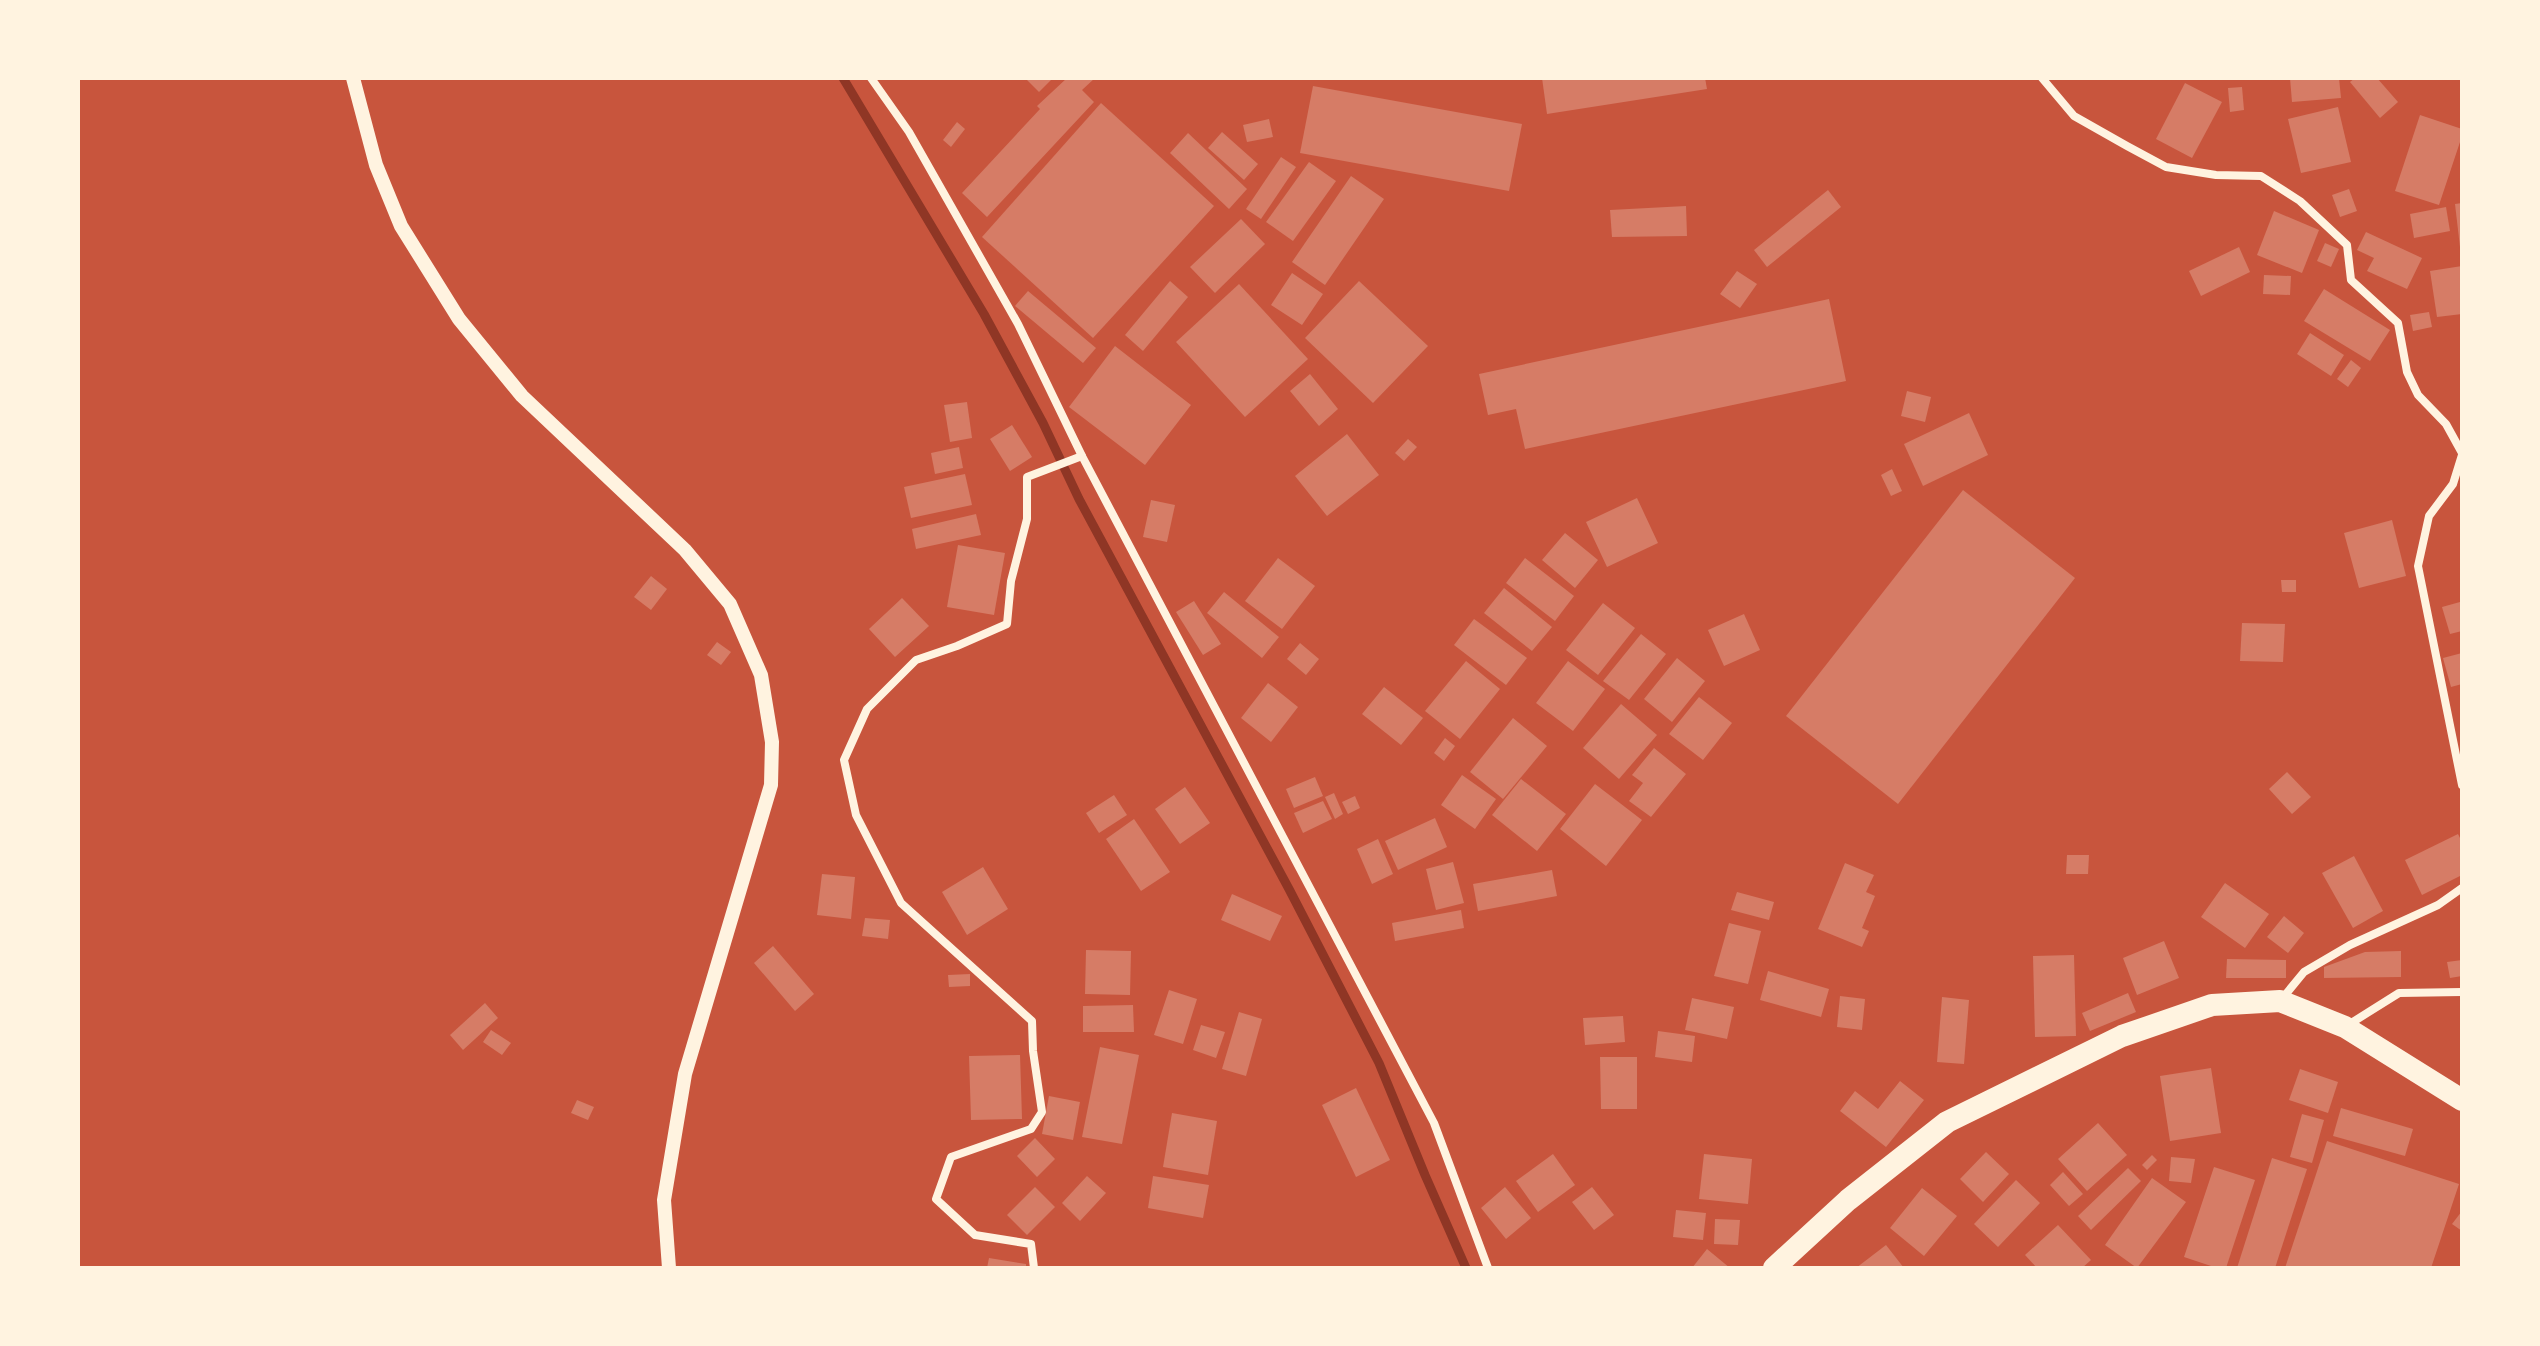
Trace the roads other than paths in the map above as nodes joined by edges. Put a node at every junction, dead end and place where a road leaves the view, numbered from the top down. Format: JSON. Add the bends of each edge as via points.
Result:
{"nodes":[{"id":1,"x":353,"y":78,"type":"edge"},
{"id":2,"x":871,"y":78,"type":"edge"},
{"id":3,"x":2042,"y":78,"type":"edge"},
{"id":4,"x":2462,"y":454,"type":"edge"},
{"id":5,"x":1082,"y":456,"type":"junction"},
{"id":6,"x":2462,"y":785,"type":"edge"},
{"id":7,"x":2462,"y":888,"type":"edge"},
{"id":8,"x":2462,"y":992,"type":"edge"},
{"id":9,"x":2280,"y":1001,"type":"junction"},
{"id":10,"x":2345,"y":1027,"type":"junction"},
{"id":11,"x":2462,"y":1100,"type":"edge"},
{"id":12,"x":669,"y":1268,"type":"edge"},
{"id":13,"x":1034,"y":1268,"type":"edge"},
{"id":14,"x":1488,"y":1268,"type":"edge"},
{"id":15,"x":1774,"y":1268,"type":"edge"}],
"edges":[{"from":1,"to":12,"type":"street","via":[[376,165],[401,226],[459,319],[522,396],[685,550],[730,604],[761,675],[772,742],[771,785],[685,1074],[664,1200]]},
{"from":2,"to":5,"type":"street","via":[[909,132],[1018,324]]},
{"from":3,"to":4,"type":"street","via":[[2074,116],[2166,167],[2261,176],[2300,201],[2347,245],[2351,280],[2398,323],[2407,372],[2418,395],[2446,424]]},
{"from":4,"to":6,"type":"street","via":[[2453,484],[2429,516],[2418,566]]},
{"from":5,"to":13,"type":"street","via":[[1027,477],[1027,519],[1011,581],[1007,624],[916,660],[867,709],[844,760],[856,815],[901,903],[1032,1021],[1042,1112],[1031,1129],[951,1157],[936,1199],[975,1235],[1031,1244]]},
{"from":5,"to":14,"type":"street","via":[[1434,1123]]},
{"from":7,"to":9,"type":"street","via":[[2304,972]]},
{"from":8,"to":10,"type":"street","via":[[2399,993]]},
{"from":9,"to":10,"type":"highway"},
{"from":9,"to":15,"type":"highway","via":[[2212,1005],[2122,1036],[1947,1122],[1848,1200]]},
{"from":10,"to":11,"type":"highway"}]}
